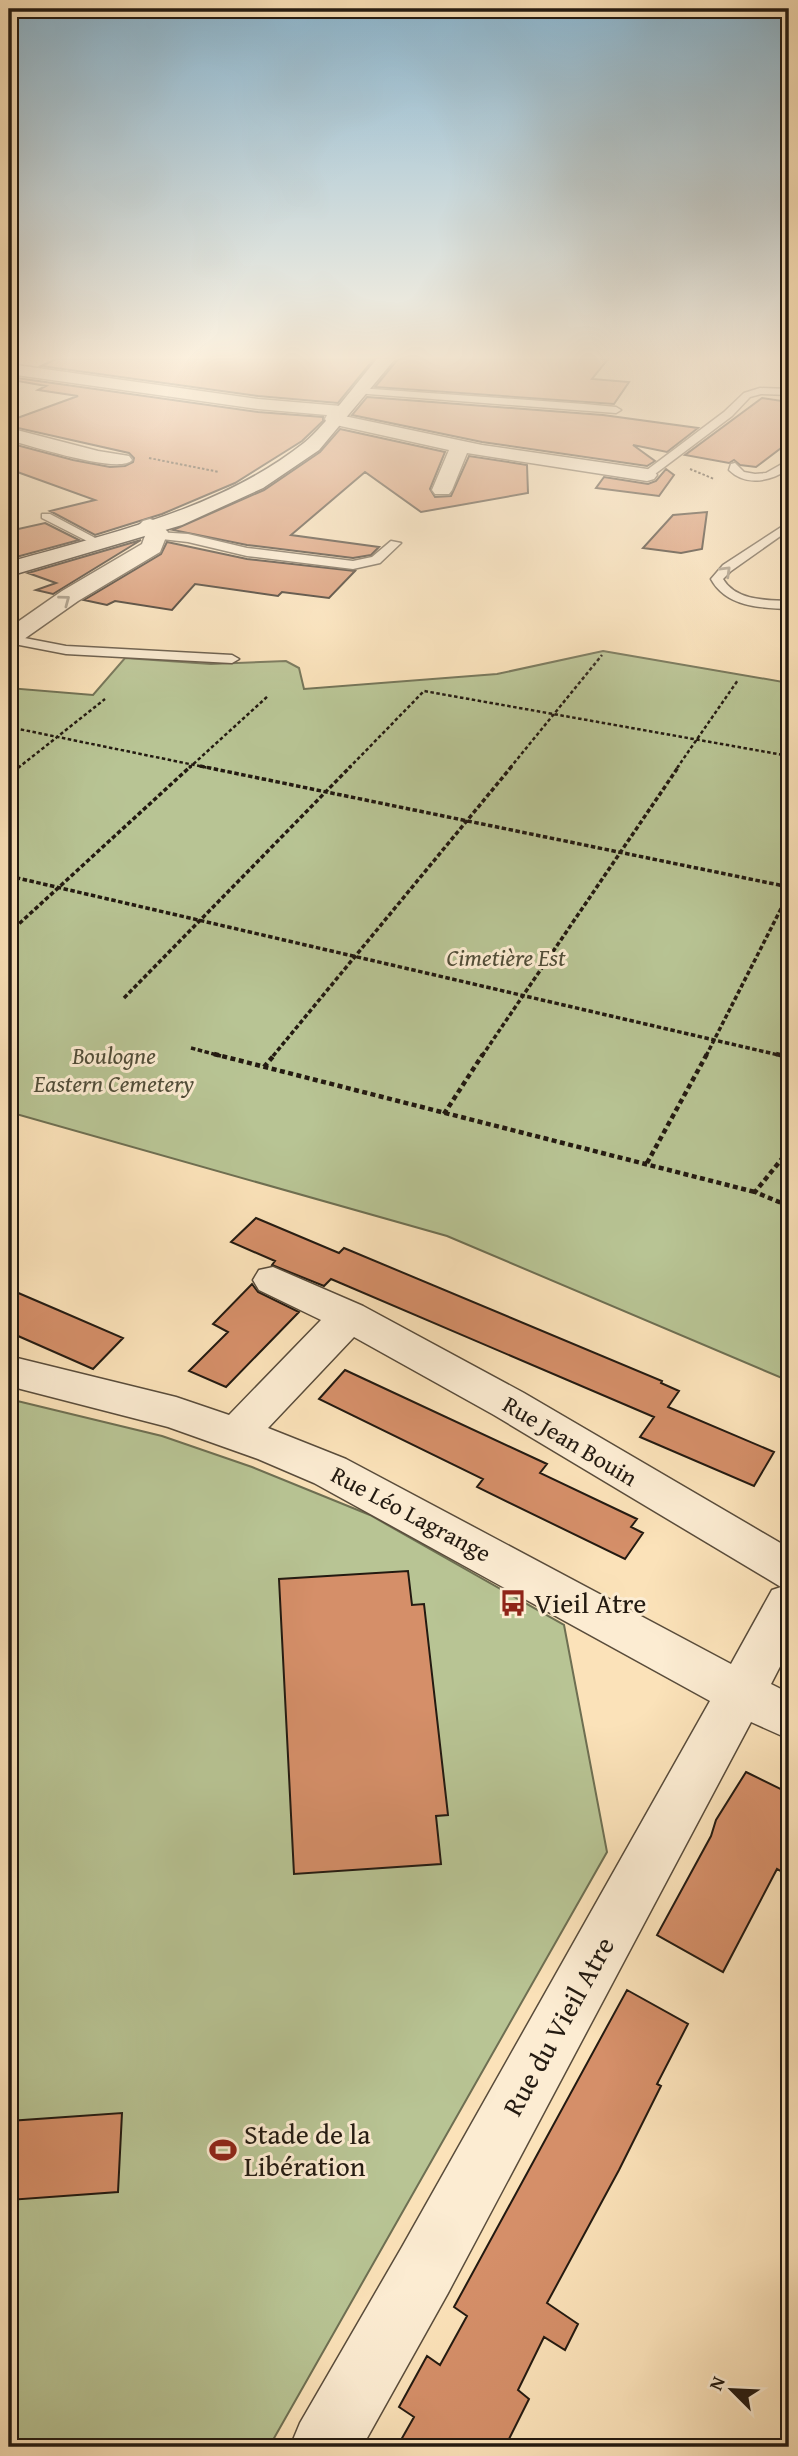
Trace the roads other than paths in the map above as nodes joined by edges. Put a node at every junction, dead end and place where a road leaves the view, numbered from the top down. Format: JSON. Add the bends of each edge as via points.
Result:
{"nodes":[{"id":1,"x":272,"y":474,"type":"edge"},
{"id":2,"x":449,"y":474,"type":"edge"},
{"id":3,"x":638,"y":474,"type":"edge"},
{"id":4,"x":739,"y":474,"type":"edge"},
{"id":5,"x":776,"y":474,"type":"edge"},
{"id":6,"x":647,"y":475,"type":"edge"},
{"id":7,"x":442,"y":490,"type":"dead end"},
{"id":8,"x":46,"y":516,"type":"dead end"},
{"id":9,"x":789,"y":525,"type":"edge"},
{"id":10,"x":154,"y":530,"type":"junction"},
{"id":11,"x":93,"y":540,"type":"junction"},
{"id":12,"x":395,"y":543,"type":"dead end"},
{"id":13,"x":9,"y":562,"type":"edge"},
{"id":14,"x":9,"y":569,"type":"edge"},
{"id":15,"x":789,"y":605,"type":"edge"},
{"id":16,"x":12,"y":635,"type":"edge"},
{"id":17,"x":232,"y":659,"type":"dead end"},
{"id":18,"x":273,"y":1280,"type":"dead end"},
{"id":19,"x":349,"y":1316,"type":"junction"},
{"id":20,"x":9,"y":1371,"type":"edge"},
{"id":21,"x":238,"y":1433,"type":"junction"},
{"id":22,"x":789,"y":1570,"type":"edge"},
{"id":23,"x":789,"y":1604,"type":"edge"},
{"id":24,"x":765,"y":1704,"type":"edge"},
{"id":25,"x":324,"y":2447,"type":"edge"}],
"edges":[{"from":1,"to":10,"type":"street"},
{"from":2,"to":7,"type":"street"},
{"from":3,"to":6,"type":"street"},
{"from":4,"to":5,"type":"lane"},
{"from":8,"to":11,"type":"lane"},
{"from":15,"to":9,"type":"lane","one_way":true,"via":[[745,599],[724,590],[717,579]]},
{"from":10,"to":11,"type":"street"},
{"from":10,"to":12,"type":"lane","via":[[247,552],[353,565],[376,559]]},
{"from":10,"to":14,"type":"street"},
{"from":16,"to":10,"type":"street","one_way":true,"via":[[152,547]]},
{"from":11,"to":13,"type":"street"},
{"from":16,"to":17,"type":"lane","via":[[76,651]]},
{"from":18,"to":19,"type":"street","name":"Rue Jean Bouin"},
{"from":19,"to":21,"type":"street"},
{"from":19,"to":22,"type":"street","name":"Rue Jean Bouin","via":[[488,1392]]},
{"from":20,"to":21,"type":"street","name":"Rue Léo Lagrange"},
{"from":21,"to":24,"type":"street","name":"Rue Léo Lagrange","via":[[353,1481]]},
{"from":23,"to":24,"type":"street","name":"Rue du Vieil Atre"},
{"from":24,"to":25,"type":"street","name":"Rue du Vieil Atre"}]}
